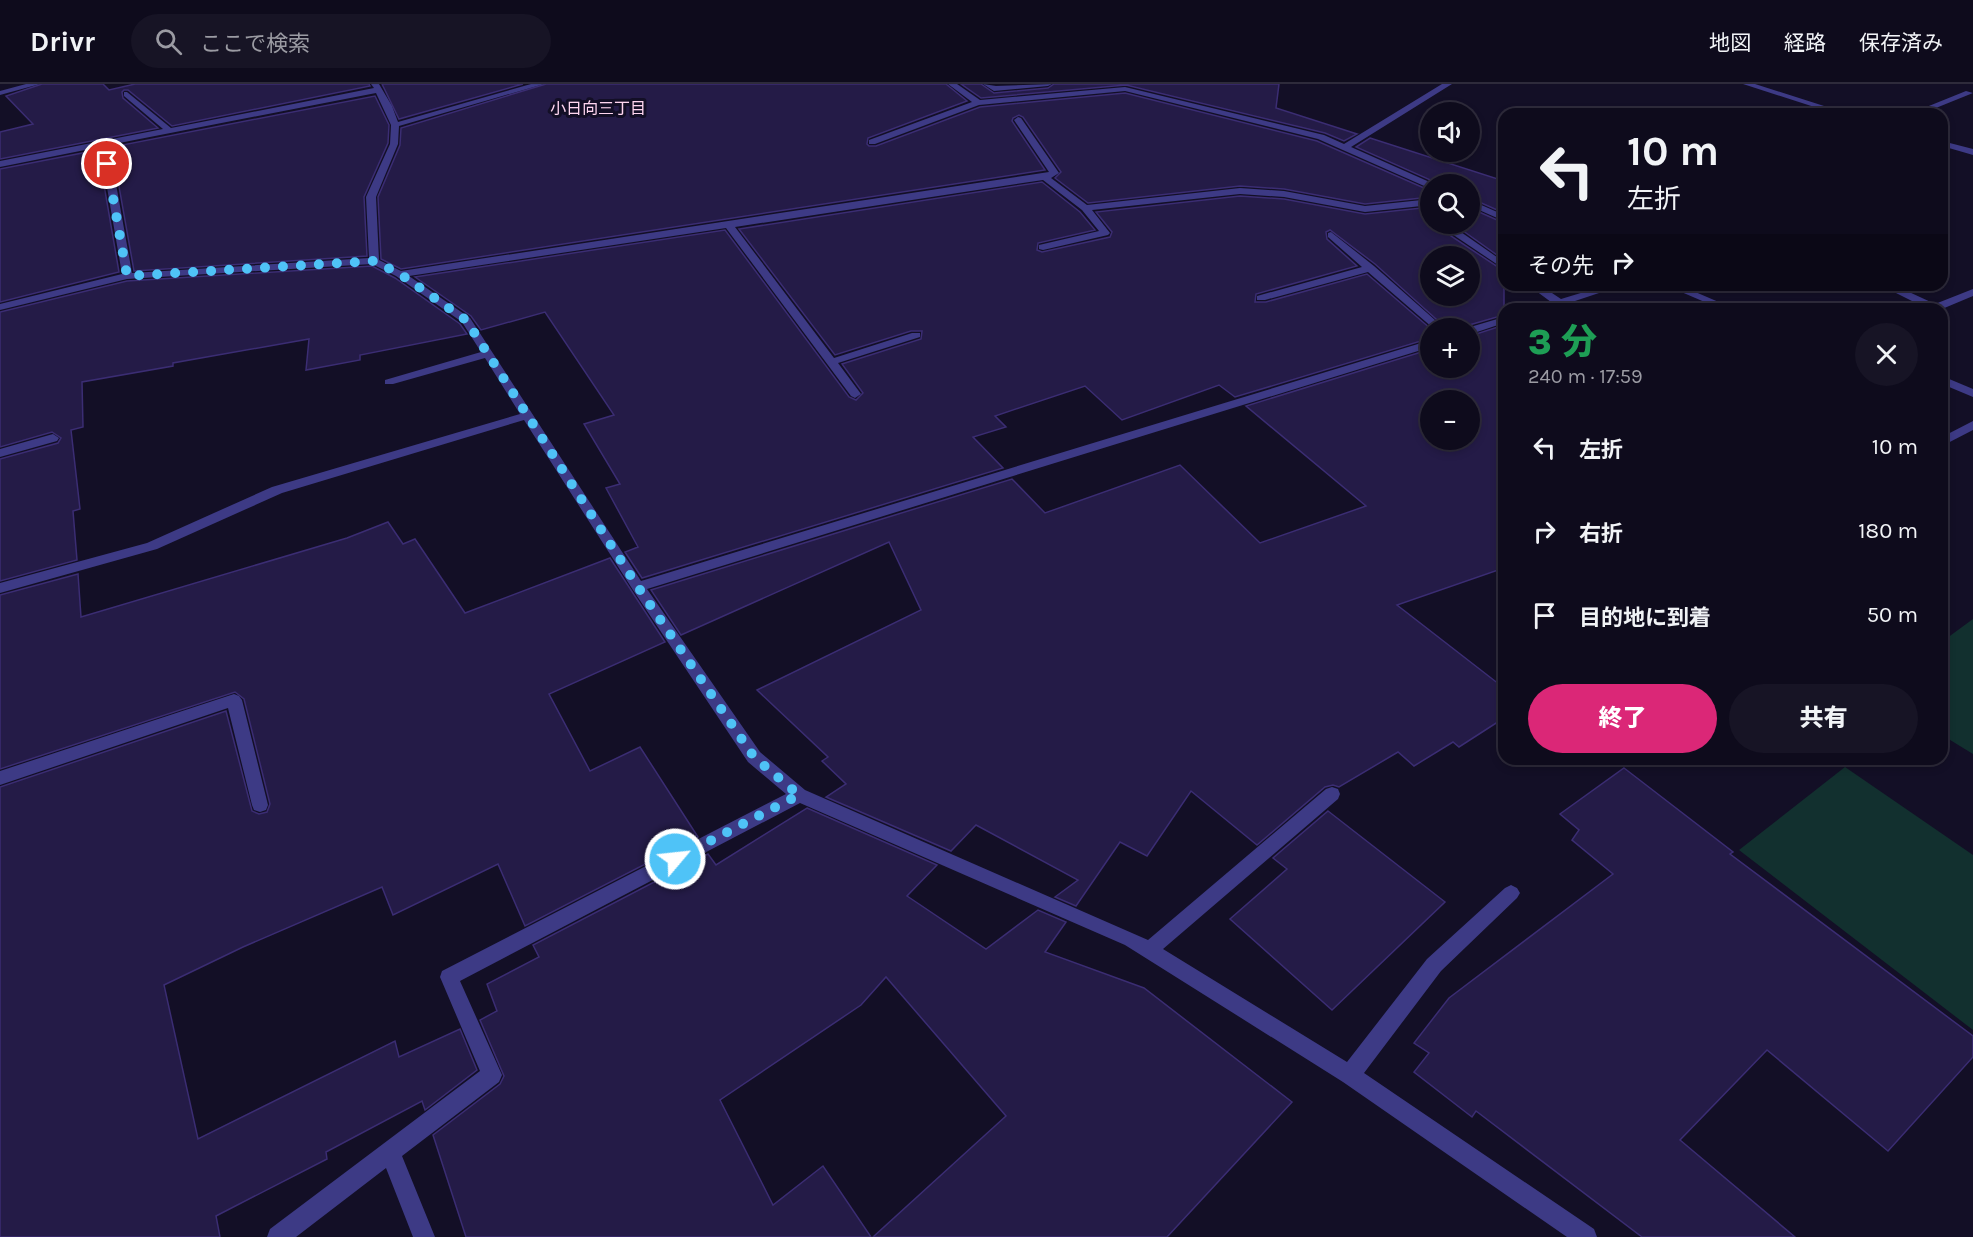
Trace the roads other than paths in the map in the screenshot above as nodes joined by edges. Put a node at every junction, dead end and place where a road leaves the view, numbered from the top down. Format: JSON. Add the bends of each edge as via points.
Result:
{"nodes":[{"id":1,"x":36,"y":84,"type":"edge"},
{"id":2,"x":540,"y":84,"type":"edge"},
{"id":3,"x":952,"y":84,"type":"edge"},
{"id":4,"x":987,"y":84,"type":"edge"},
{"id":5,"x":1047,"y":84,"type":"edge"},
{"id":6,"x":1448,"y":84,"type":"edge"},
{"id":7,"x":1747,"y":84,"type":"edge"},
{"id":8,"x":377,"y":87,"type":"edge"},
{"id":9,"x":0,"y":93,"type":"edge"},
{"id":10,"x":1969,"y":93,"type":"dead end"},
{"id":11,"x":127,"y":94,"type":"dead end"},
{"id":12,"x":978,"y":103,"type":"junction"},
{"id":13,"x":1825,"y":108,"type":"edge"},
{"id":14,"x":1929,"y":108,"type":"edge"},
{"id":15,"x":1018,"y":120,"type":"dead end"},
{"id":16,"x":395,"y":125,"type":"junction"},
{"id":17,"x":170,"y":131,"type":"junction"},
{"id":18,"x":872,"y":142,"type":"dead end"},
{"id":19,"x":104,"y":144,"type":"junction"},
{"id":20,"x":1948,"y":145,"type":"edge"},
{"id":21,"x":1344,"y":148,"type":"junction"},
{"id":22,"x":1973,"y":153,"type":"edge"},
{"id":23,"x":0,"y":164,"type":"edge"},
{"id":24,"x":1045,"y":177,"type":"junction"},
{"id":25,"x":1420,"y":181,"type":"edge"},
{"id":26,"x":1420,"y":203,"type":"edge"},
{"id":27,"x":1480,"y":207,"type":"edge"},
{"id":28,"x":1085,"y":208,"type":"junction"},
{"id":29,"x":1498,"y":215,"type":"edge"},
{"id":30,"x":727,"y":224,"type":"junction"},
{"id":31,"x":1458,"y":234,"type":"edge"},
{"id":32,"x":1331,"y":235,"type":"dead end"},
{"id":33,"x":1043,"y":247,"type":"dead end"},
{"id":34,"x":374,"y":261,"type":"junction"},
{"id":35,"x":1498,"y":262,"type":"edge"},
{"id":36,"x":1370,"y":268,"type":"junction"},
{"id":37,"x":400,"y":274,"type":"junction"},
{"id":38,"x":127,"y":276,"type":"junction"},
{"id":39,"x":1542,"y":291,"type":"edge"},
{"id":40,"x":1598,"y":291,"type":"edge"},
{"id":41,"x":1685,"y":291,"type":"edge"},
{"id":42,"x":1897,"y":291,"type":"edge"},
{"id":43,"x":1973,"y":292,"type":"edge"},
{"id":44,"x":1261,"y":298,"type":"dead end"},
{"id":45,"x":1559,"y":303,"type":"joint"},
{"id":46,"x":1715,"y":303,"type":"edge"},
{"id":47,"x":1922,"y":303,"type":"edge"},
{"id":48,"x":1948,"y":303,"type":"edge"},
{"id":49,"x":0,"y":307,"type":"edge"},
{"id":50,"x":1428,"y":318,"type":"edge"},
{"id":51,"x":1498,"y":322,"type":"edge"},
{"id":52,"x":1480,"y":328,"type":"edge"},
{"id":53,"x":916,"y":335,"type":"dead end"},
{"id":54,"x":1420,"y":346,"type":"edge"},
{"id":55,"x":488,"y":354,"type":"junction"},
{"id":56,"x":831,"y":362,"type":"junction"},
{"id":57,"x":390,"y":382,"type":"dead end"},
{"id":58,"x":1948,"y":383,"type":"edge"},
{"id":59,"x":1973,"y":393,"type":"edge"},
{"id":60,"x":855,"y":394,"type":"dead end"},
{"id":61,"x":528,"y":415,"type":"junction"},
{"id":62,"x":1973,"y":425,"type":"edge"},
{"id":63,"x":53,"y":438,"type":"dead end"},
{"id":64,"x":1948,"y":439,"type":"edge"},
{"id":65,"x":0,"y":453,"type":"edge"},
{"id":66,"x":638,"y":587,"type":"junction"},
{"id":67,"x":0,"y":588,"type":"edge"},
{"id":68,"x":0,"y":778,"type":"edge"},
{"id":69,"x":1332,"y":794,"type":"dead end"},
{"id":70,"x":799,"y":795,"type":"junction"},
{"id":71,"x":260,"y":805,"type":"dead end"},
{"id":72,"x":1512,"y":892,"type":"dead end"},
{"id":73,"x":1149,"y":950,"type":"junction"},
{"id":74,"x":1350,"y":1076,"type":"junction"},
{"id":75,"x":390,"y":1152,"type":"junction"},
{"id":76,"x":278,"y":1237,"type":"edge"},
{"id":77,"x":424,"y":1237,"type":"edge"},
{"id":78,"x":1586,"y":1237,"type":"edge"}],
"edges":[{"from":1,"to":9,"type":"street"},
{"from":2,"to":16,"type":"street"},
{"from":3,"to":12,"type":"street"},
{"from":4,"to":5,"type":"street","via":[[994,88]]},
{"from":6,"to":21,"type":"street"},
{"from":7,"to":13,"type":"street"},
{"from":8,"to":16,"type":"street"},
{"from":8,"to":17,"type":"street"},
{"from":10,"to":14,"type":"street"},
{"from":11,"to":17,"type":"street"},
{"from":12,"to":18,"type":"street"},
{"from":12,"to":21,"type":"street","via":[[1125,89],[1321,137]]},
{"from":15,"to":24,"type":"street","via":[[1054,174]]},
{"from":16,"to":34,"type":"street","via":[[394,144],[371,197]]},
{"from":17,"to":19,"type":"street"},
{"from":19,"to":23,"type":"street"},
{"from":19,"to":38,"type":"street"},
{"from":20,"to":22,"type":"street"},
{"from":21,"to":25,"type":"street"},
{"from":24,"to":28,"type":"street"},
{"from":24,"to":30,"type":"street"},
{"from":26,"to":28,"type":"street","via":[[1365,209],[1284,194],[1240,191]]},
{"from":27,"to":29,"type":"street"},
{"from":28,"to":33,"type":"street","via":[[1105,234]]},
{"from":30,"to":37,"type":"street"},
{"from":30,"to":56,"type":"street"},
{"from":31,"to":35,"type":"street"},
{"from":32,"to":36,"type":"street"},
{"from":34,"to":37,"type":"street"},
{"from":34,"to":38,"type":"street"},
{"from":36,"to":44,"type":"street"},
{"from":36,"to":50,"type":"street"},
{"from":37,"to":55,"type":"street","via":[[466,320]]},
{"from":38,"to":49,"type":"street"},
{"from":39,"to":45,"type":"street"},
{"from":40,"to":45,"type":"street"},
{"from":41,"to":46,"type":"street"},
{"from":42,"to":47,"type":"street"},
{"from":43,"to":48,"type":"street"},
{"from":51,"to":52,"type":"street"},
{"from":53,"to":56,"type":"street"},
{"from":54,"to":66,"type":"street"},
{"from":55,"to":57,"type":"street"},
{"from":55,"to":61,"type":"street"},
{"from":56,"to":60,"type":"street"},
{"from":58,"to":59,"type":"street"},
{"from":61,"to":66,"type":"street"},
{"from":61,"to":67,"type":"street","via":[[277,490],[152,546]]},
{"from":62,"to":64,"type":"street"},
{"from":63,"to":65,"type":"street"},
{"from":66,"to":70,"type":"street","via":[[754,757]]},
{"from":68,"to":71,"type":"street","via":[[234,700]]},
{"from":69,"to":73,"type":"street"},
{"from":70,"to":73,"type":"street"},
{"from":70,"to":75,"type":"street","via":[[449,977],[492,1075]]},
{"from":72,"to":74,"type":"street","via":[[1434,965]]},
{"from":73,"to":74,"type":"street"},
{"from":74,"to":78,"type":"street"},
{"from":75,"to":76,"type":"street"},
{"from":75,"to":77,"type":"street"}]}
